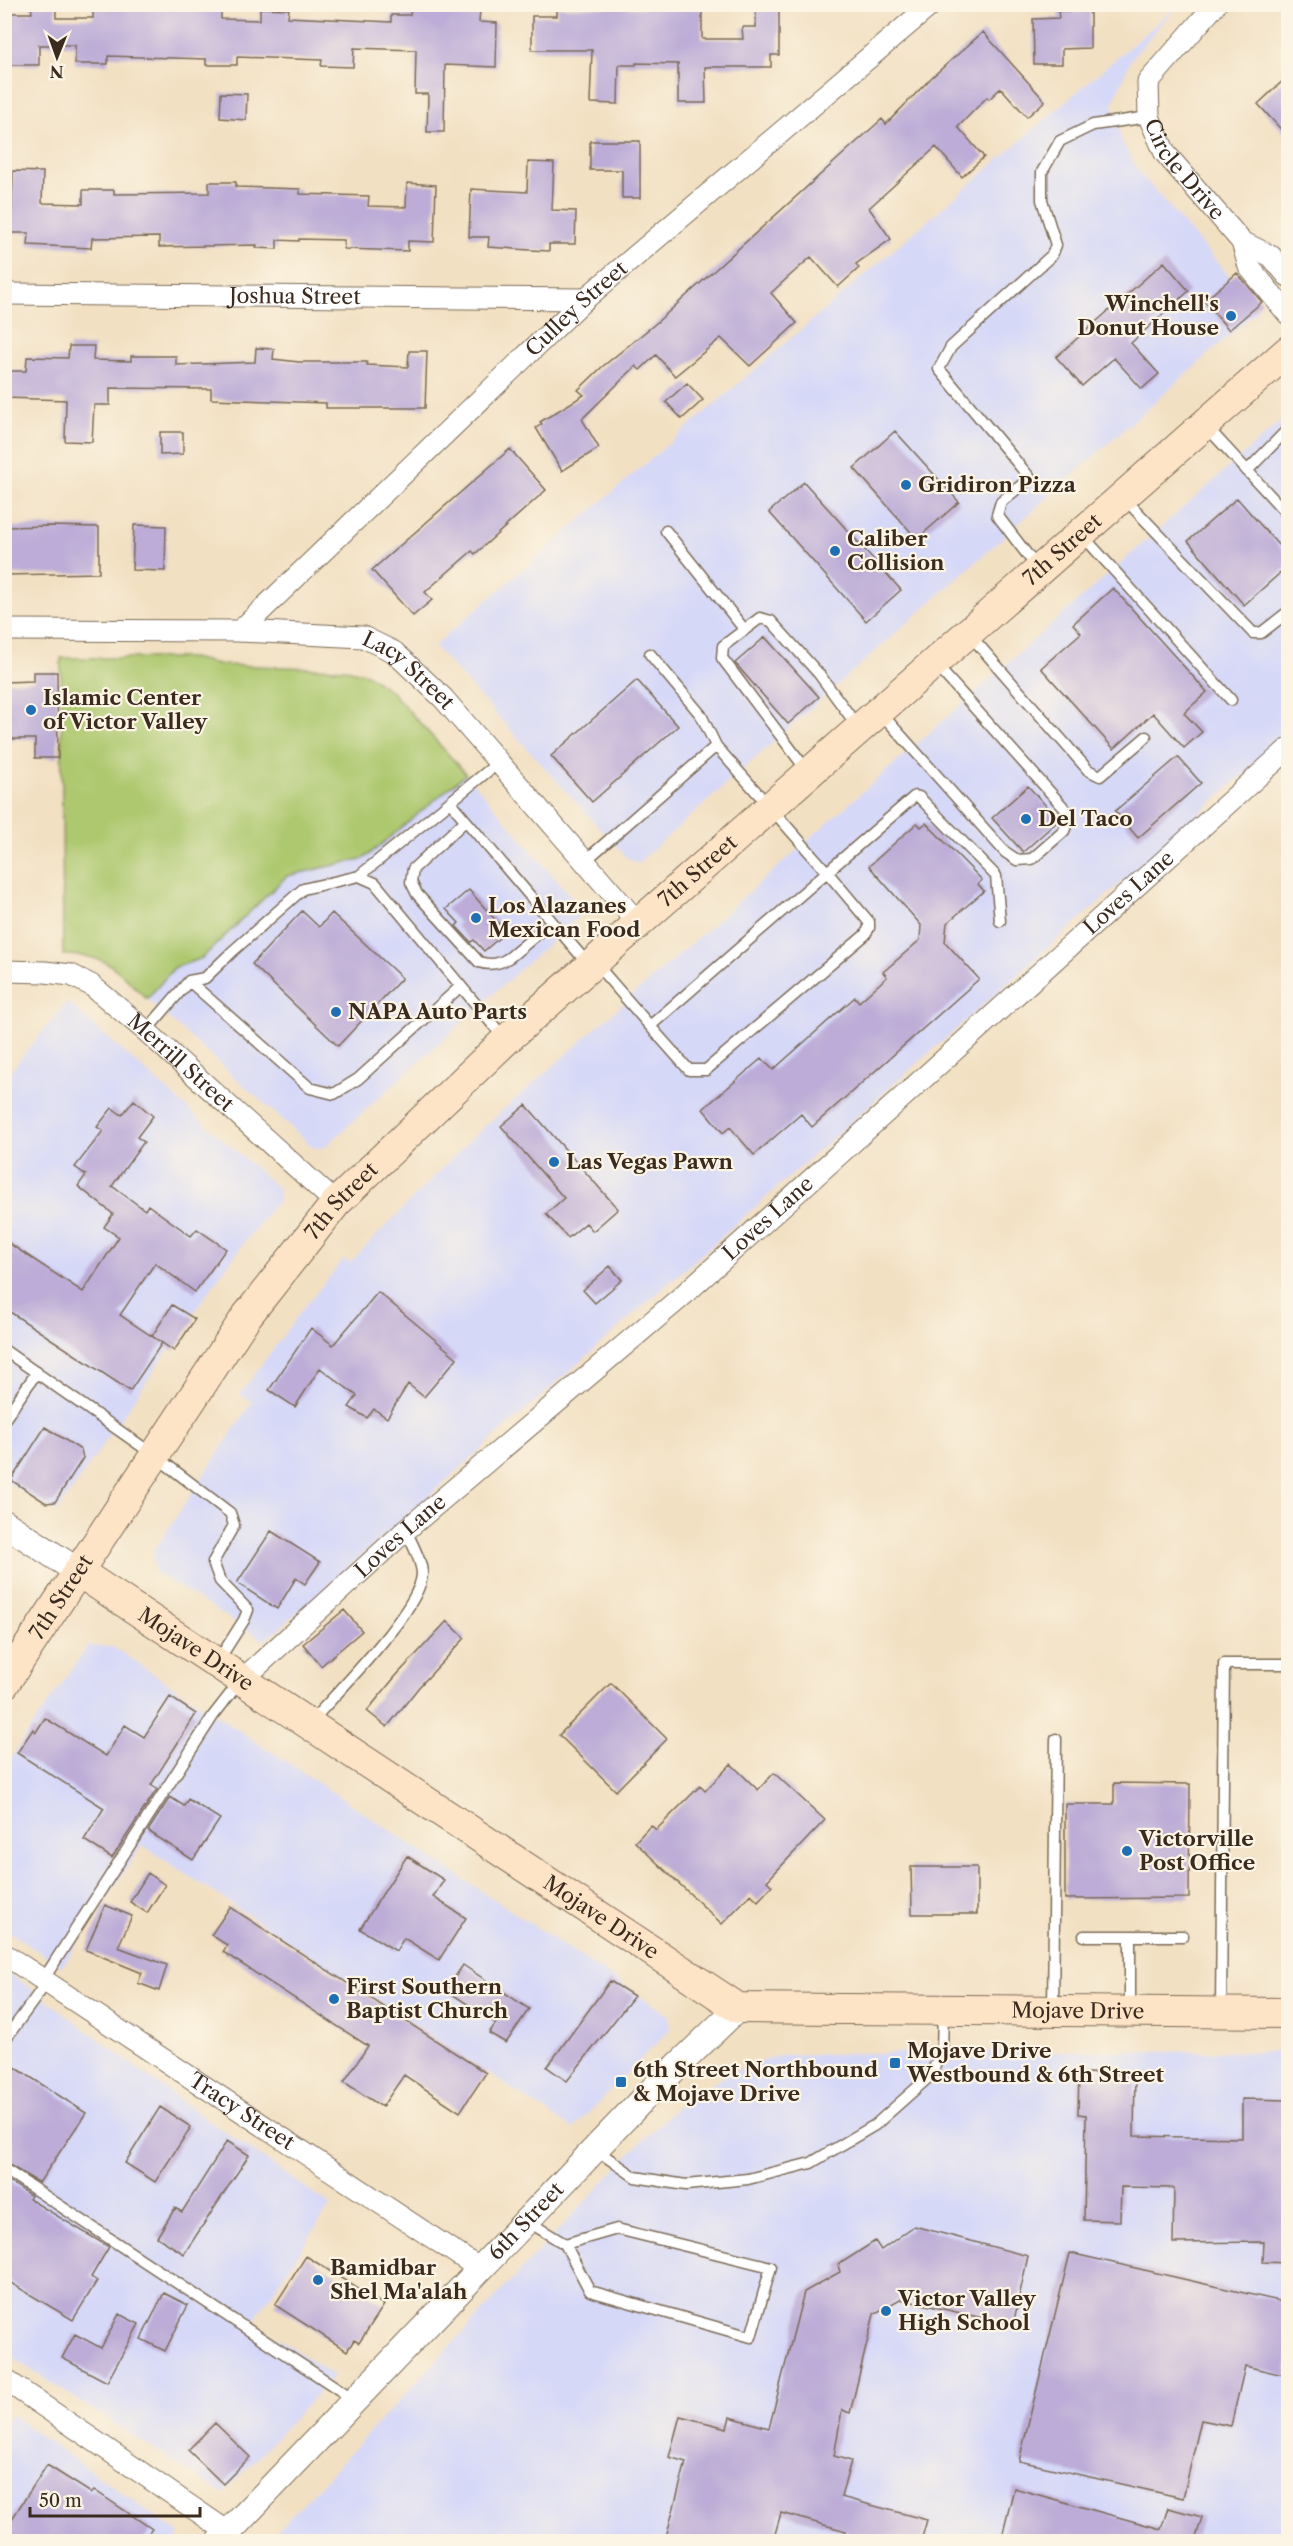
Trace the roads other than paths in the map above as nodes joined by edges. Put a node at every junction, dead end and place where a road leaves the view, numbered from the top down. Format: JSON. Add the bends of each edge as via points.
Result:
{"nodes":[{"id":1,"x":932,"y":4,"type":"edge"},
{"id":2,"x":1216,"y":4,"type":"edge"},
{"id":3,"x":1149,"y":117,"type":"junction"},
{"id":4,"x":1242,"y":242,"type":"junction"},
{"id":5,"x":1288,"y":276,"type":"edge"},
{"id":6,"x":4,"y":294,"type":"edge"},
{"id":7,"x":585,"y":299,"type":"junction"},
{"id":8,"x":1288,"y":314,"type":"edge"},
{"id":9,"x":1288,"y":351,"type":"edge"},
{"id":10,"x":1205,"y":425,"type":"junction"},
{"id":11,"x":1288,"y":429,"type":"edge"},
{"id":12,"x":1247,"y":471,"type":"junction"},
{"id":13,"x":1123,"y":497,"type":"junction"},
{"id":14,"x":1288,"y":516,"type":"edge"},
{"id":15,"x":666,"y":531,"type":"dead end"},
{"id":16,"x":1081,"y":533,"type":"junction"},
{"id":17,"x":1040,"y":570,"type":"junction"},
{"id":18,"x":1288,"y":612,"type":"edge"},
{"id":19,"x":744,"y":629,"type":"junction"},
{"id":20,"x":4,"y":630,"type":"edge"},
{"id":21,"x":240,"y":631,"type":"junction"},
{"id":22,"x":968,"y":633,"type":"junction"},
{"id":23,"x":650,"y":654,"type":"dead end"},
{"id":24,"x":934,"y":663,"type":"junction"},
{"id":25,"x":1231,"y":700,"type":"dead end"},
{"id":26,"x":869,"y":720,"type":"junction"},
{"id":27,"x":1146,"y":738,"type":"dead end"},
{"id":28,"x":716,"y":746,"type":"junction"},
{"id":29,"x":1288,"y":749,"type":"edge"},
{"id":30,"x":499,"y":762,"type":"junction"},
{"id":31,"x":809,"y":773,"type":"junction"},
{"id":32,"x":450,"y":802,"type":"junction"},
{"id":33,"x":769,"y":807,"type":"junction"},
{"id":34,"x":465,"y":820,"type":"junction"},
{"id":35,"x":585,"y":861,"type":"junction"},
{"id":36,"x":826,"y":872,"type":"junction"},
{"id":37,"x":359,"y":876,"type":"junction"},
{"id":38,"x":1000,"y":921,"type":"dead end"},
{"id":39,"x":552,"y":922,"type":"junction"},
{"id":40,"x":638,"y":923,"type":"junction"},
{"id":41,"x":592,"y":964,"type":"junction"},
{"id":42,"x":4,"y":971,"type":"edge"},
{"id":43,"x":189,"y":981,"type":"junction"},
{"id":44,"x":461,"y":986,"type":"junction"},
{"id":45,"x":650,"y":1026,"type":"junction"},
{"id":46,"x":146,"y":1031,"type":"junction"},
{"id":47,"x":506,"y":1040,"type":"junction"},
{"id":48,"x":336,"y":1203,"type":"junction"},
{"id":49,"x":4,"y":1350,"type":"edge"},
{"id":50,"x":37,"y":1372,"type":"junction"},
{"id":51,"x":4,"y":1420,"type":"edge"},
{"id":52,"x":154,"y":1455,"type":"junction"},
{"id":53,"x":4,"y":1523,"type":"edge"},
{"id":54,"x":406,"y":1530,"type":"junction"},
{"id":55,"x":79,"y":1572,"type":"junction"},
{"id":56,"x":217,"y":1663,"type":"junction"},
{"id":57,"x":1288,"y":1664,"type":"edge"},
{"id":58,"x":242,"y":1680,"type":"junction"},
{"id":59,"x":4,"y":1684,"type":"edge"},
{"id":60,"x":309,"y":1724,"type":"junction"},
{"id":61,"x":1056,"y":1739,"type":"dead end"},
{"id":62,"x":1084,"y":1936,"type":"dead end"},
{"id":63,"x":1130,"y":1936,"type":"junction"},
{"id":64,"x":1184,"y":1936,"type":"dead end"},
{"id":65,"x":4,"y":1954,"type":"edge"},
{"id":66,"x":45,"y":1981,"type":"junction"},
{"id":67,"x":738,"y":2008,"type":"junction"},
{"id":68,"x":943,"y":2010,"type":"junction"},
{"id":69,"x":1053,"y":2011,"type":"junction"},
{"id":70,"x":1130,"y":2011,"type":"junction"},
{"id":71,"x":1221,"y":2012,"type":"junction"},
{"id":72,"x":1288,"y":2013,"type":"edge"},
{"id":73,"x":4,"y":2041,"type":"edge"},
{"id":74,"x":595,"y":2149,"type":"junction"},
{"id":75,"x":4,"y":2169,"type":"edge"},
{"id":76,"x":526,"y":2221,"type":"junction"},
{"id":77,"x":565,"y":2244,"type":"junction"},
{"id":78,"x":480,"y":2269,"type":"junction"},
{"id":79,"x":4,"y":2379,"type":"edge"},
{"id":80,"x":355,"y":2400,"type":"junction"},
{"id":81,"x":224,"y":2537,"type":"edge"}],
"edges":[{"from":1,"to":7,"type":"street","name":"Culley Street"},
{"from":2,"to":3,"type":"street","name":"Circle Drive","via":[[1148,82]]},
{"from":3,"to":4,"type":"street","name":"Circle Drive","via":[[1165,153]]},
{"from":3,"to":17,"type":"lane","via":[[1094,125],[1060,141],[1042,172],[1042,200],[1056,244],[1052,255],[951,347],[939,369],[1030,478],[1001,502],[996,515]]},
{"from":4,"to":5,"type":"street","name":"Circle Drive","via":[[1271,256]]},
{"from":4,"to":8,"type":"street","name":"Circle Drive","via":[[1249,267]]},
{"from":6,"to":7,"type":"street","name":"Joshua Street"},
{"from":7,"to":21,"type":"street","name":"Culley Street"},
{"from":9,"to":10,"type":"main road","name":"7th Street"},
{"from":10,"to":12,"type":"lane"},
{"from":10,"to":13,"type":"main road","name":"7th Street"},
{"from":11,"to":12,"type":"lane"},
{"from":12,"to":14,"type":"lane"},
{"from":13,"to":16,"type":"main road","name":"7th Street"},
{"from":13,"to":18,"type":"lane","via":[[1253,633],[1261,633]]},
{"from":15,"to":19,"type":"lane"},
{"from":16,"to":17,"type":"main road","name":"7th Street"},
{"from":16,"to":25,"type":"lane"},
{"from":17,"to":22,"type":"main road","name":"7th Street"},
{"from":19,"to":26,"type":"lane","via":[[760,618],[771,621],[819,675]]},
{"from":19,"to":31,"type":"lane","via":[[723,646],[722,658]]},
{"from":20,"to":21,"type":"street","name":"Lacy Street"},
{"from":21,"to":30,"type":"street","name":"Lacy Street","via":[[363,637],[394,652],[443,698]]},
{"from":22,"to":24,"type":"main road","name":"7th Street"},
{"from":22,"to":27,"type":"lane","via":[[1088,770],[1100,776]]},
{"from":23,"to":28,"type":"lane","via":[[701,715]]},
{"from":24,"to":26,"type":"main road","name":"7th Street"},
{"from":24,"to":26,"type":"lane","via":[[1066,810],[1068,821],[1064,831],[1032,860],[1017,860],[1005,852]]},
{"from":26,"to":31,"type":"main road","name":"7th Street"},
{"from":28,"to":33,"type":"lane"},
{"from":28,"to":35,"type":"lane"},
{"from":29,"to":54,"type":"street","name":"Loves Lane","via":[[680,1298]]},
{"from":30,"to":32,"type":"lane"},
{"from":30,"to":35,"type":"street","name":"Lacy Street"},
{"from":31,"to":33,"type":"main road","name":"7th Street"},
{"from":32,"to":34,"type":"lane"},
{"from":32,"to":37,"type":"lane"},
{"from":33,"to":36,"type":"lane"},
{"from":33,"to":40,"type":"main road","name":"7th Street"},
{"from":34,"to":39,"type":"lane"},
{"from":34,"to":39,"type":"lane","via":[[413,869],[411,882],[417,894],[479,962],[486,964],[503,962]]},
{"from":35,"to":40,"type":"street","name":"Lacy Street"},
{"from":36,"to":38,"type":"lane","via":[[910,800],[919,797],[996,876]]},
{"from":36,"to":45,"type":"lane"},
{"from":36,"to":45,"type":"lane","via":[[869,922],[865,935],[706,1070],[689,1070]]},
{"from":37,"to":43,"type":"lane","via":[[303,889],[205,978]]},
{"from":37,"to":44,"type":"lane","via":[[375,883]]},
{"from":39,"to":41,"type":"lane"},
{"from":40,"to":41,"type":"main road","name":"7th Street"},
{"from":41,"to":45,"type":"lane"},
{"from":41,"to":47,"type":"main road","name":"7th Street"},
{"from":42,"to":46,"type":"street","name":"Merrill Street","via":[[71,975],[91,985]]},
{"from":43,"to":44,"type":"lane","via":[[310,1088],[334,1095],[358,1079]]},
{"from":43,"to":46,"type":"lane"},
{"from":44,"to":47,"type":"lane"},
{"from":46,"to":48,"type":"street","name":"Merrill Street"},
{"from":47,"to":48,"type":"main road","name":"7th Street"},
{"from":48,"to":52,"type":"main road","name":"7th Street","via":[[246,1317]]},
{"from":49,"to":50,"type":"lane"},
{"from":50,"to":51,"type":"lane"},
{"from":50,"to":52,"type":"lane"},
{"from":52,"to":55,"type":"main road","name":"7th Street"},
{"from":52,"to":56,"type":"lane","via":[[230,1513],[234,1525],[213,1562],[220,1581],[248,1610]]},
{"from":53,"to":55,"type":"street","name":"Mojave Drive"},
{"from":54,"to":58,"type":"street","name":"Loves Lane"},
{"from":54,"to":60,"type":"lane","via":[[422,1572],[417,1595],[403,1617]]},
{"from":55,"to":56,"type":"main road","name":"Mojave Drive"},
{"from":55,"to":59,"type":"main road","name":"7th Street"},
{"from":56,"to":58,"type":"main road","name":"Mojave Drive"},
{"from":57,"to":71,"type":"lane","via":[[1224,1664]]},
{"from":58,"to":60,"type":"main road","name":"Mojave Drive"},
{"from":58,"to":66,"type":"lane","via":[[213,1716]]},
{"from":60,"to":67,"type":"main road","name":"Mojave Drive"},
{"from":61,"to":69,"type":"lane"},
{"from":62,"to":63,"type":"lane"},
{"from":63,"to":64,"type":"lane"},
{"from":63,"to":70,"type":"lane"},
{"from":65,"to":66,"type":"street","name":"Tracy Street"},
{"from":66,"to":73,"type":"lane"},
{"from":66,"to":78,"type":"street","name":"Tracy Street"},
{"from":67,"to":68,"type":"main road","name":"Mojave Drive"},
{"from":67,"to":74,"type":"street","name":"6th Street"},
{"from":68,"to":69,"type":"main road","name":"Mojave Drive"},
{"from":68,"to":74,"type":"lane","via":[[942,2052],[929,2077],[875,2125],[811,2163],[748,2179],[686,2185],[635,2177]]},
{"from":69,"to":70,"type":"main road","name":"Mojave Drive"},
{"from":70,"to":71,"type":"main road","name":"Mojave Drive"},
{"from":71,"to":72,"type":"main road","name":"Mojave Drive"},
{"from":74,"to":76,"type":"street","name":"6th Street"},
{"from":75,"to":80,"type":"lane"},
{"from":76,"to":77,"type":"lane"},
{"from":76,"to":78,"type":"street","name":"6th Street"},
{"from":77,"to":77,"type":"lane","via":[[590,2291],[751,2337],[771,2267],[617,2229]]},
{"from":78,"to":80,"type":"street","name":"6th Street"},
{"from":79,"to":81,"type":"street"},
{"from":80,"to":81,"type":"street","name":"6th Street"}]}
